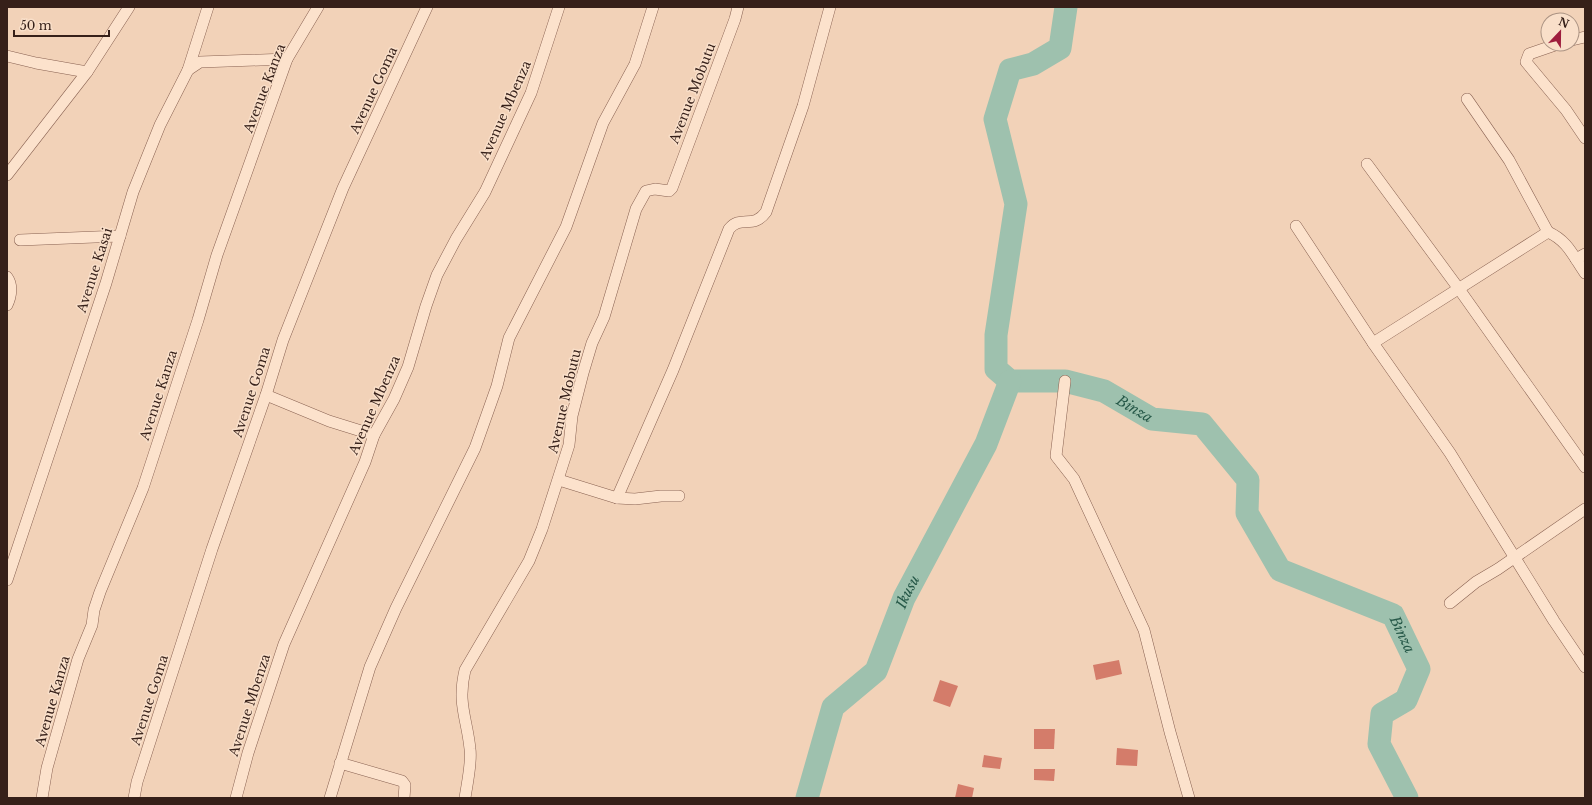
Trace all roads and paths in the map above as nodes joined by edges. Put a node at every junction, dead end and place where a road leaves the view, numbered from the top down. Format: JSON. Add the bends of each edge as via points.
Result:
{"nodes":[{"id":1,"x":129,"y":7,"type":"edge"},
{"id":2,"x":208,"y":7,"type":"edge"},
{"id":3,"x":318,"y":7,"type":"edge"},
{"id":4,"x":427,"y":7,"type":"edge"},
{"id":5,"x":559,"y":7,"type":"edge"},
{"id":6,"x":653,"y":7,"type":"edge"},
{"id":7,"x":738,"y":7,"type":"edge"},
{"id":8,"x":830,"y":7,"type":"edge"},
{"id":9,"x":1540,"y":50,"type":"edge"},
{"id":10,"x":7,"y":56,"type":"edge"},
{"id":11,"x":288,"y":59,"type":"junction"},
{"id":12,"x":188,"y":70,"type":"junction"},
{"id":13,"x":87,"y":72,"type":"junction"},
{"id":14,"x":1467,"y":99,"type":"dead end"},
{"id":15,"x":1585,"y":138,"type":"edge"},
{"id":16,"x":1368,"y":164,"type":"dead end"},
{"id":17,"x":7,"y":175,"type":"edge"},
{"id":18,"x":1296,"y":226,"type":"dead end"},
{"id":19,"x":1548,"y":232,"type":"junction"},
{"id":20,"x":120,"y":236,"type":"junction"},
{"id":21,"x":20,"y":240,"type":"dead end"},
{"id":22,"x":1580,"y":257,"type":"edge"},
{"id":23,"x":1585,"y":273,"type":"edge"},
{"id":24,"x":7,"y":277,"type":"edge"},
{"id":25,"x":1459,"y":288,"type":"junction"},
{"id":26,"x":7,"y":305,"type":"edge"},
{"id":27,"x":1373,"y":343,"type":"junction"},
{"id":28,"x":1065,"y":381,"type":"dead end"},
{"id":29,"x":266,"y":395,"type":"junction"},
{"id":30,"x":374,"y":435,"type":"junction"},
{"id":31,"x":1585,"y":467,"type":"edge"},
{"id":32,"x":558,"y":480,"type":"junction"},
{"id":33,"x":678,"y":496,"type":"dead end"},
{"id":34,"x":617,"y":498,"type":"junction"},
{"id":35,"x":1585,"y":509,"type":"edge"},
{"id":36,"x":1516,"y":557,"type":"junction"},
{"id":37,"x":7,"y":580,"type":"edge"},
{"id":38,"x":1450,"y":603,"type":"dead end"},
{"id":39,"x":1585,"y":667,"type":"edge"},
{"id":40,"x":340,"y":763,"type":"junction"},
{"id":41,"x":42,"y":798,"type":"edge"},
{"id":42,"x":134,"y":798,"type":"edge"},
{"id":43,"x":236,"y":798,"type":"edge"},
{"id":44,"x":330,"y":798,"type":"edge"},
{"id":45,"x":404,"y":798,"type":"edge"},
{"id":46,"x":465,"y":798,"type":"edge"},
{"id":47,"x":1189,"y":798,"type":"edge"}],
"edges":[{"from":1,"to":13,"type":"street"},
{"from":2,"to":12,"type":"street","name":"Avenue Kasai"},
{"from":3,"to":11,"type":"street","name":"Avenue Kanza"},
{"from":4,"to":29,"type":"street","name":"Avenue Goma","via":[[343,188],[283,340]]},
{"from":5,"to":30,"type":"street","name":"Avenue Mbenza","via":[[531,92],[485,192],[437,275],[408,367]]},
{"from":6,"to":40,"type":"street","via":[[635,64],[603,123],[566,228],[509,338],[497,386],[475,448],[396,608],[370,667]]},
{"from":7,"to":32,"type":"street","name":"Avenue Mobutu","via":[[672,188],[669,191],[646,191],[636,209],[604,317],[592,343],[583,373],[572,416],[569,445]]},
{"from":8,"to":34,"type":"street","via":[[803,106],[766,212],[761,219],[754,222],[739,222],[729,229],[673,370]]},
{"from":9,"to":15,"type":"street","via":[[1529,54],[1526,62],[1566,110]]},
{"from":10,"to":13,"type":"street"},
{"from":11,"to":12,"type":"street","via":[[200,62]]},
{"from":11,"to":41,"type":"street","name":"Avenue Kanza","via":[[217,256],[143,488],[94,610],[92,625],[78,660],[46,768]]},
{"from":12,"to":20,"type":"street","name":"Avenue Kasai","via":[[160,125],[133,192]]},
{"from":13,"to":17,"type":"street"},
{"from":14,"to":19,"type":"street","via":[[1509,160]]},
{"from":16,"to":25,"type":"street"},
{"from":18,"to":27,"type":"street"},
{"from":19,"to":22,"type":"street","via":[[1562,240]]},
{"from":19,"to":25,"type":"street"},
{"from":20,"to":21,"type":"street"},
{"from":20,"to":37,"type":"street","name":"Avenue Kasai"},
{"from":22,"to":23,"type":"street"},
{"from":24,"to":26,"type":"street","via":[[11,291]]},
{"from":25,"to":27,"type":"street"},
{"from":25,"to":31,"type":"street"},
{"from":27,"to":36,"type":"street","via":[[1450,453]]},
{"from":28,"to":47,"type":"street","via":[[1056,456],[1074,479],[1144,630]]},
{"from":29,"to":30,"type":"street","via":[[328,422]]},
{"from":29,"to":42,"type":"street","name":"Avenue Goma","via":[[212,549]]},
{"from":30,"to":43,"type":"street","name":"Avenue Mbenza","via":[[284,644]]},
{"from":32,"to":34,"type":"street"},
{"from":32,"to":46,"type":"street","name":"Avenue Mobutu","via":[[529,561],[465,670],[462,704],[470,750]]},
{"from":33,"to":34,"type":"street"},
{"from":35,"to":36,"type":"street"},
{"from":36,"to":38,"type":"street","via":[[1476,582]]},
{"from":36,"to":39,"type":"street"},
{"from":40,"to":44,"type":"street"},
{"from":40,"to":45,"type":"street","via":[[402,781],[405,785]]}]}
